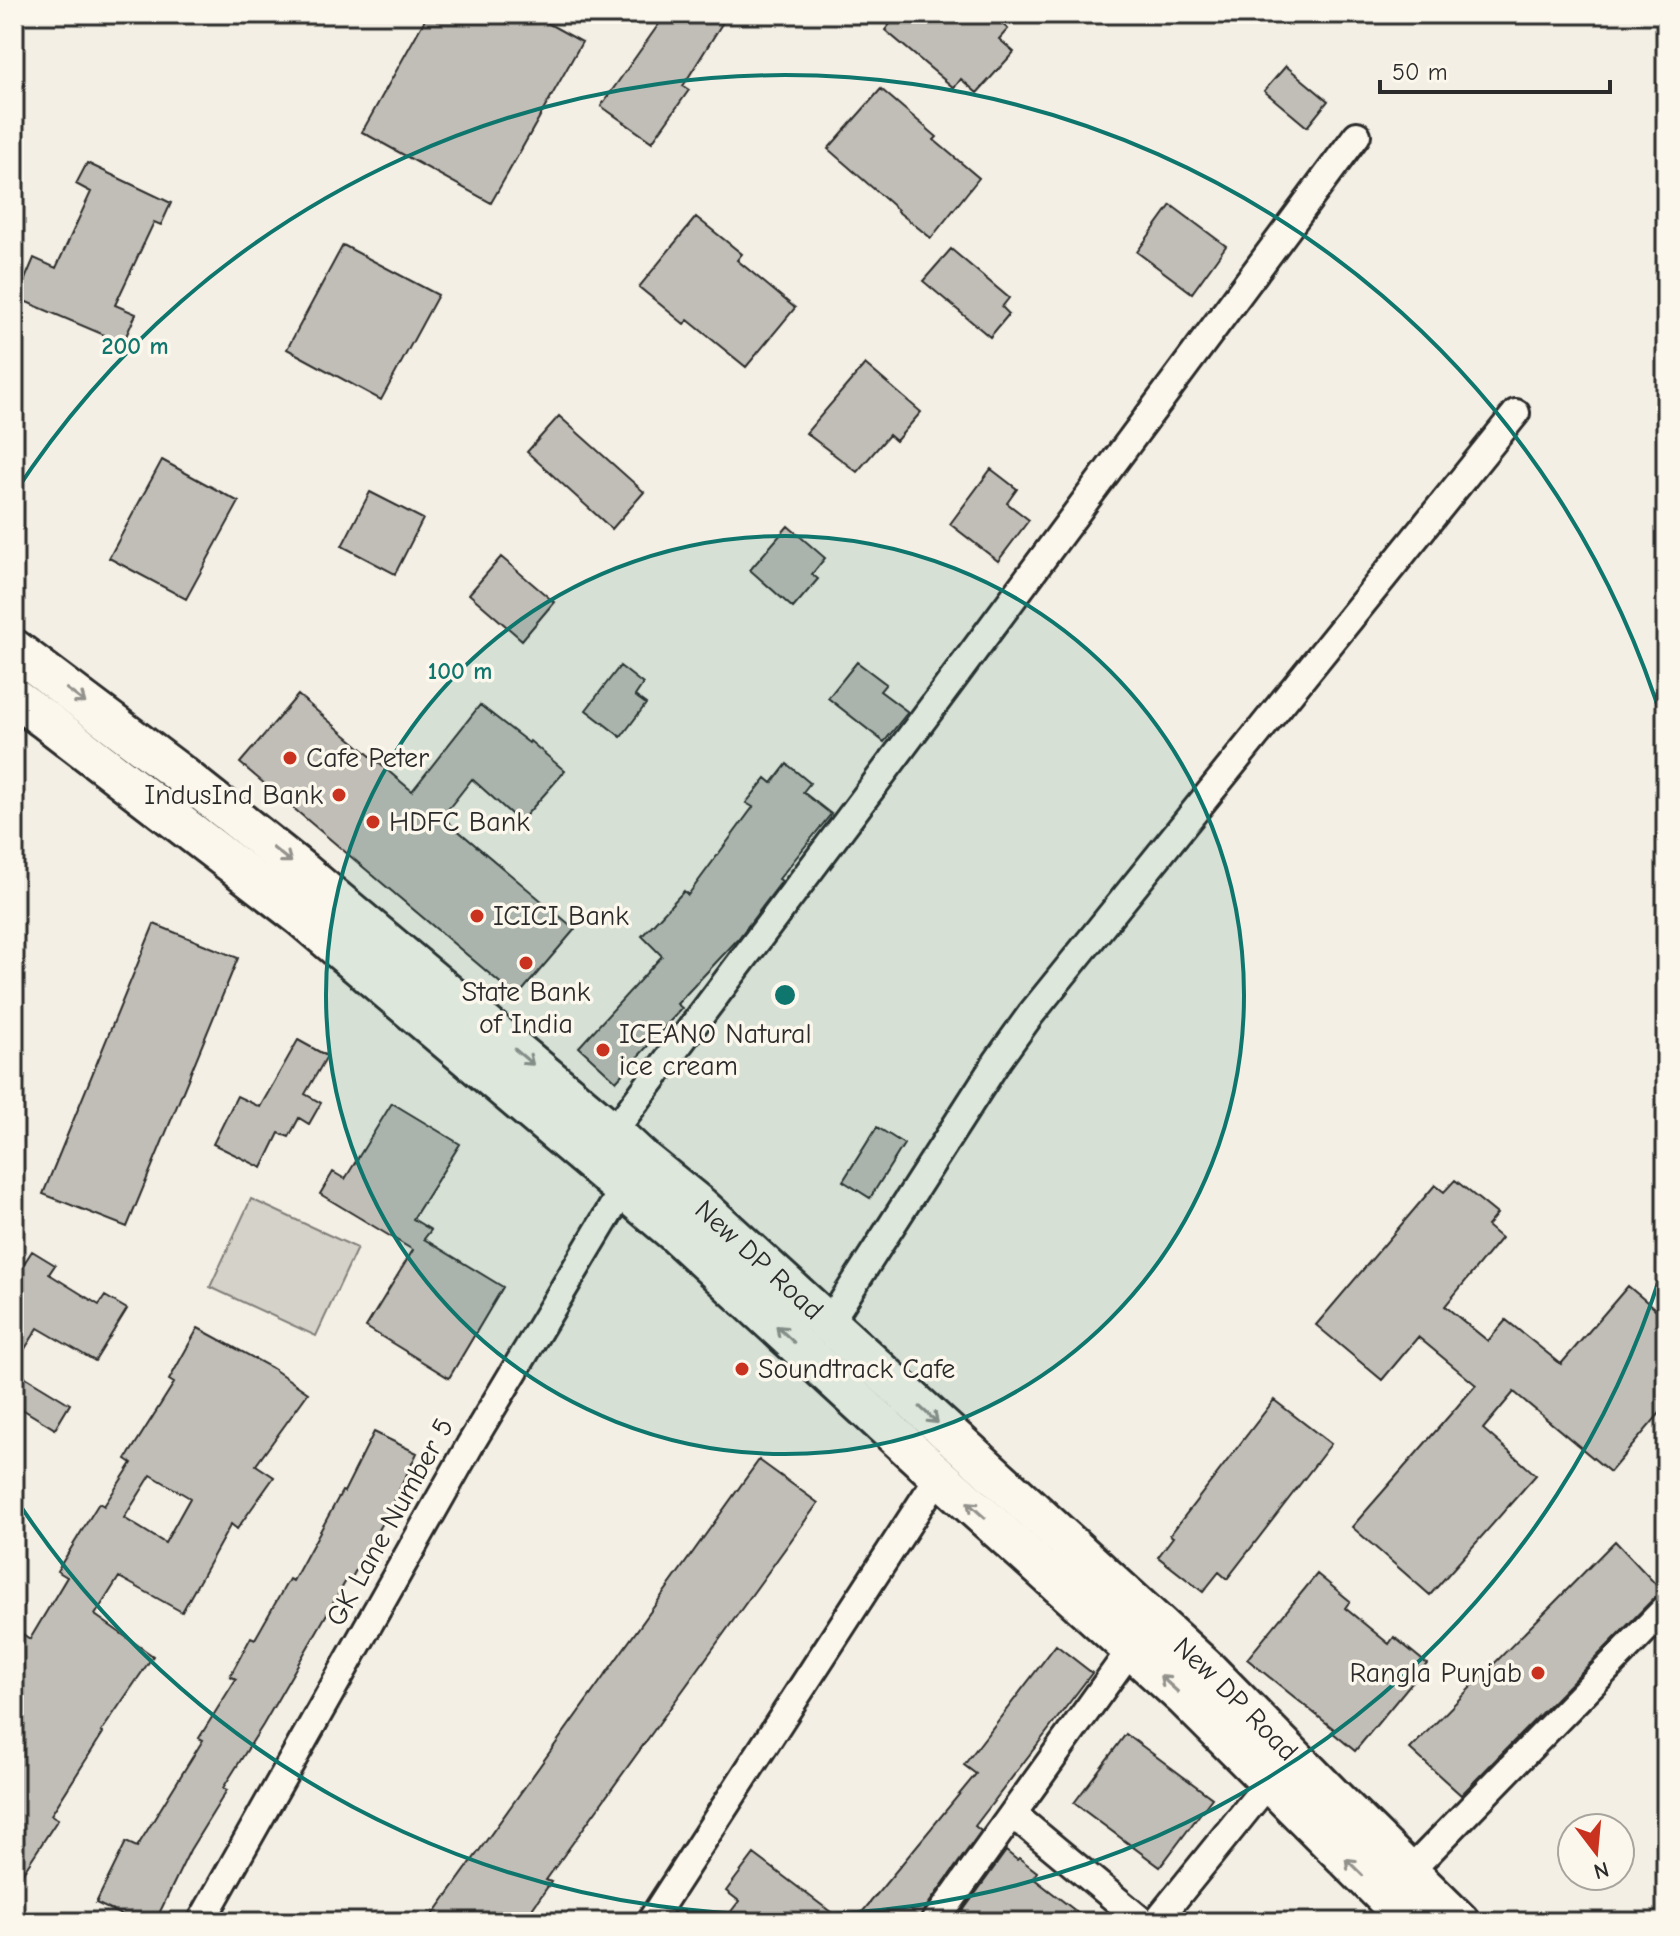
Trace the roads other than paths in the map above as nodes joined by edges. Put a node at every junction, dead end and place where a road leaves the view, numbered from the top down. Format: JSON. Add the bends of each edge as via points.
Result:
{"nodes":[{"id":1,"x":1357,"y":135,"type":"dead end"},
{"id":2,"x":1516,"y":413,"type":"dead end"},
{"id":3,"x":14,"y":649,"type":"edge"},
{"id":4,"x":14,"y":697,"type":"edge"},
{"id":5,"x":613,"y":1132,"type":"junction"},
{"id":6,"x":632,"y":1174,"type":"junction"},
{"id":7,"x":829,"y":1323,"type":"junction"},
{"id":8,"x":939,"y":1476,"type":"junction"},
{"id":9,"x":1666,"y":1608,"type":"edge"},
{"id":10,"x":1131,"y":1649,"type":"junction"},
{"id":11,"x":1269,"y":1782,"type":"junction"},
{"id":12,"x":1013,"y":1814,"type":"junction"},
{"id":13,"x":1409,"y":1872,"type":"junction"},
{"id":14,"x":201,"y":1922,"type":"edge"},
{"id":15,"x":650,"y":1922,"type":"edge"},
{"id":16,"x":935,"y":1922,"type":"edge"},
{"id":17,"x":1143,"y":1922,"type":"edge"},
{"id":18,"x":1156,"y":1922,"type":"edge"},
{"id":19,"x":1410,"y":1922,"type":"edge"},
{"id":20,"x":1460,"y":1922,"type":"edge"}],
"edges":[{"from":1,"to":5,"type":"street"},
{"from":2,"to":7,"type":"street","via":[[1031,1014]]},
{"from":3,"to":5,"type":"main road","name":"New DP Road","one_way":true,"via":[[302,871]]},
{"from":4,"to":6,"type":"main road","name":"New DP Road"},
{"from":5,"to":6,"type":"main road","name":"New DP Road"},
{"from":6,"to":7,"type":"main road","name":"New DP Road","via":[[700,1206]]},
{"from":8,"to":6,"type":"main road","name":"New DP Road","one_way":true,"via":[[675,1233]]},
{"from":6,"to":14,"type":"street","name":"GK Lane Number 5","via":[[470,1445]]},
{"from":7,"to":13,"type":"main road","name":"New DP Road","one_way":true,"via":[[1209,1671]]},
{"from":10,"to":8,"type":"main road","name":"New DP Road","one_way":true},
{"from":8,"to":15,"type":"street"},
{"from":9,"to":13,"type":"street"},
{"from":11,"to":10,"type":"main road","name":"New DP Road","one_way":true},
{"from":10,"to":12,"type":"street"},
{"from":11,"to":18,"type":"street"},
{"from":19,"to":11,"type":"main road","name":"New DP Road","one_way":true},
{"from":12,"to":16,"type":"street"},
{"from":12,"to":17,"type":"street"},
{"from":13,"to":20,"type":"main road","name":"New DP Road"}]}
